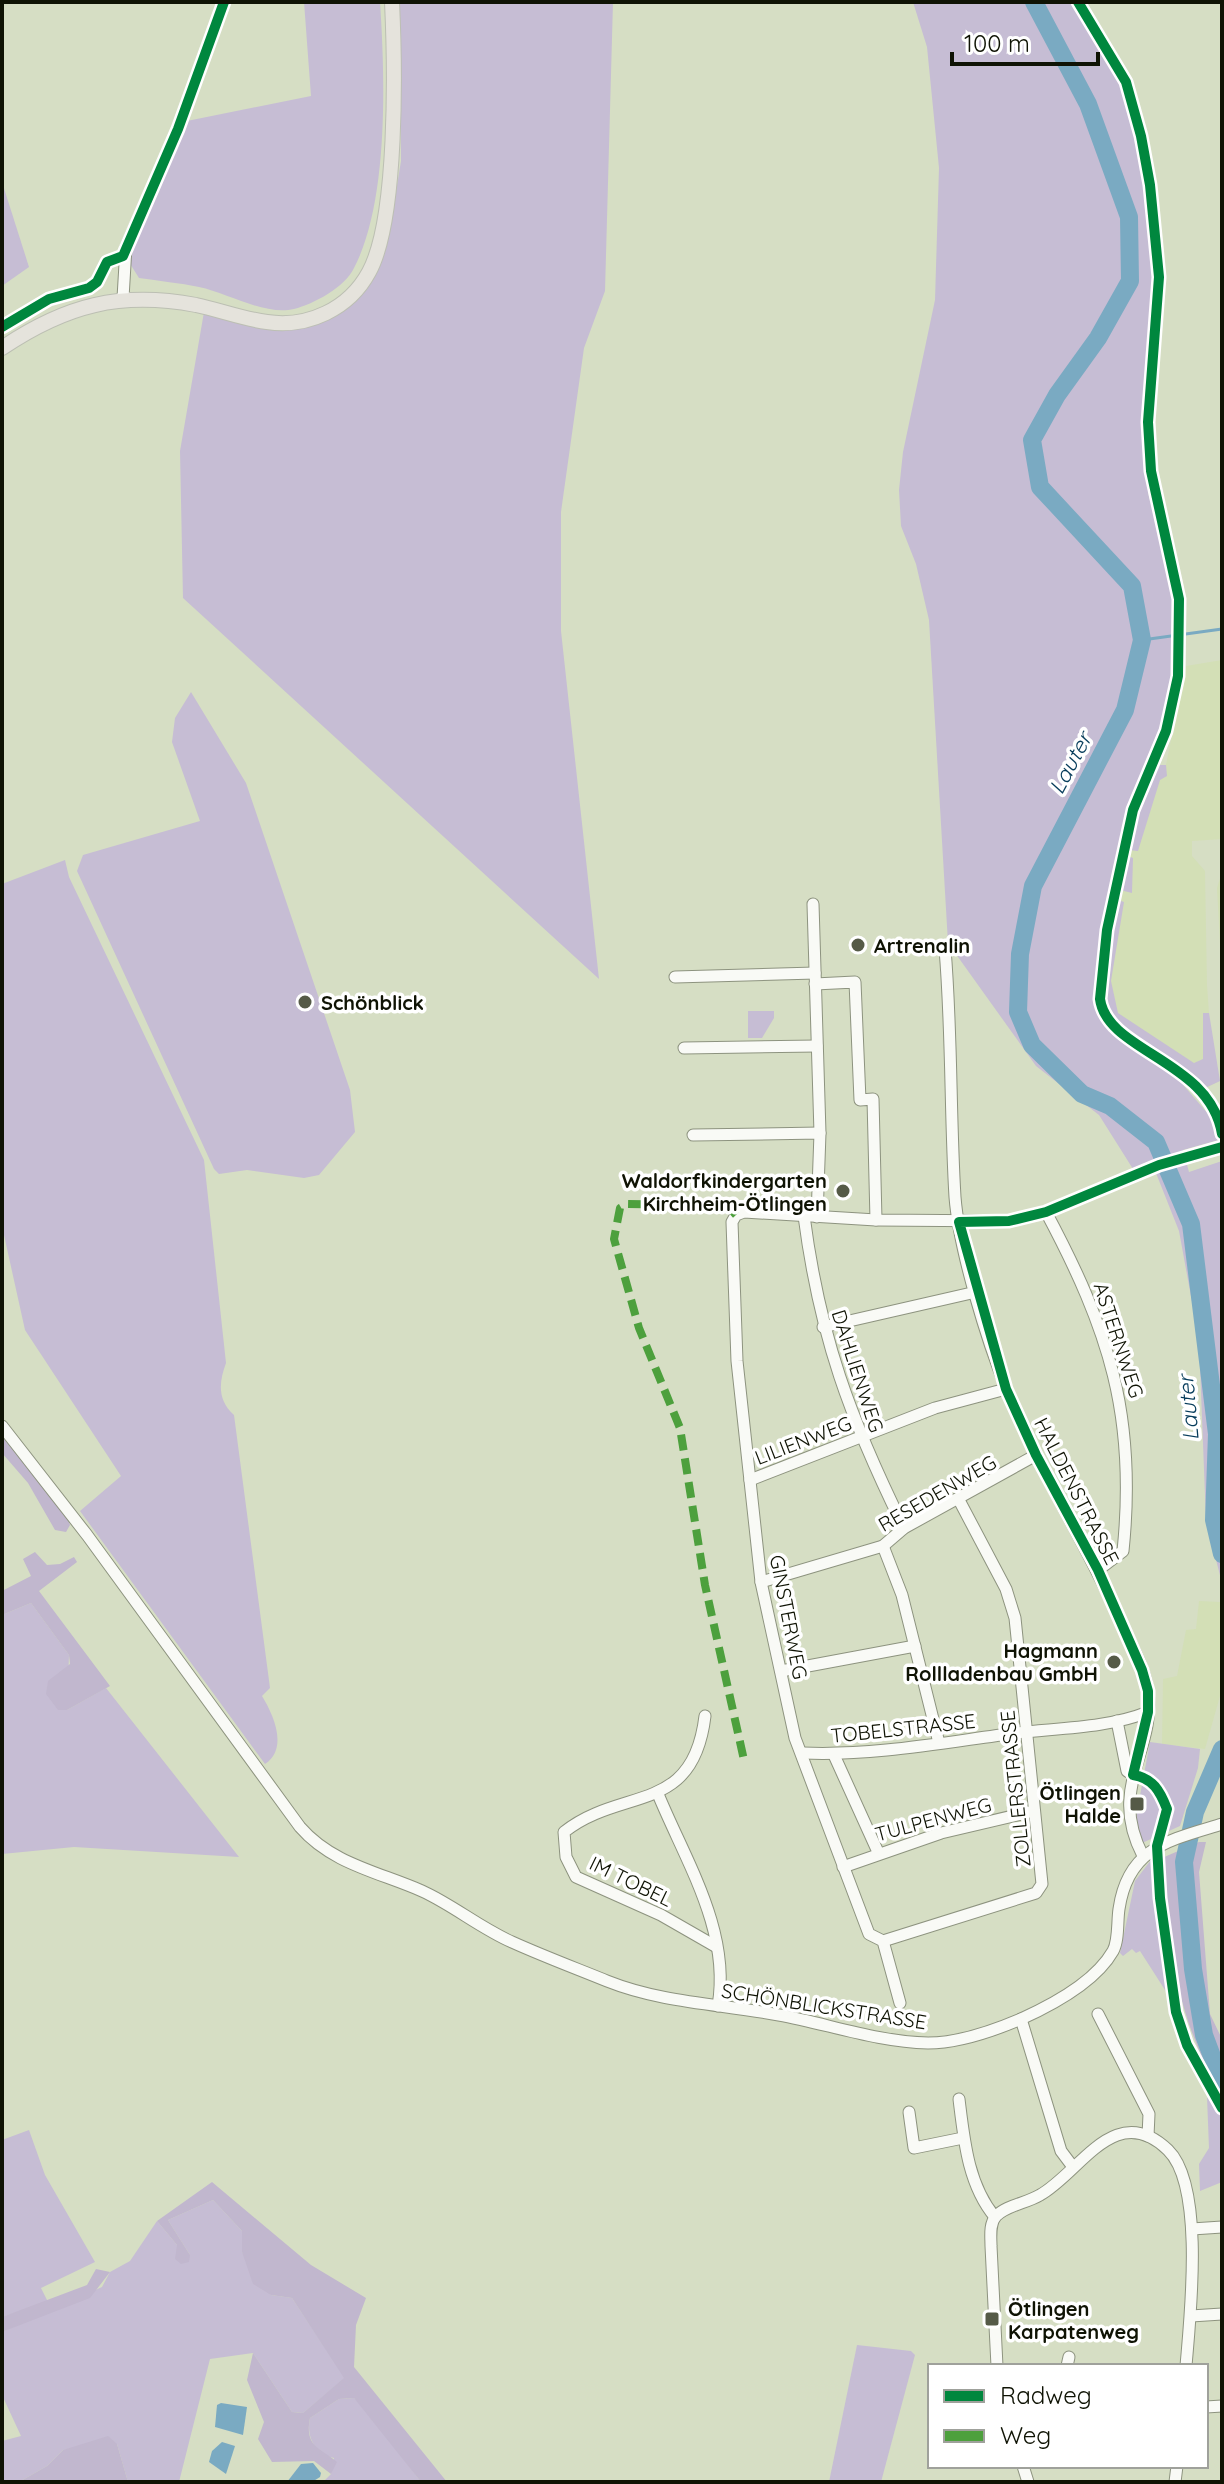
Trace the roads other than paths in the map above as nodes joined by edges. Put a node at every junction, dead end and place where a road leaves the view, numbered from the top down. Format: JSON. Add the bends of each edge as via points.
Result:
{"nodes":[{"id":1,"x":224,"y":2,"type":"edge"},
{"id":2,"x":392,"y":2,"type":"edge"},
{"id":3,"x":123,"y":298,"type":"junction"},
{"id":4,"x":2,"y":348,"type":"edge"},
{"id":5,"x":813,"y":904,"type":"dead end"},
{"id":6,"x":945,"y":949,"type":"dead end"},
{"id":7,"x":675,"y":977,"type":"dead end"},
{"id":8,"x":815,"y":978,"type":"junction"},
{"id":9,"x":817,"y":1046,"type":"junction"},
{"id":10,"x":684,"y":1048,"type":"dead end"},
{"id":11,"x":820,"y":1133,"type":"junction"},
{"id":12,"x":693,"y":1135,"type":"dead end"},
{"id":13,"x":1222,"y":1147,"type":"edge"},
{"id":14,"x":1046,"y":1212,"type":"junction"},
{"id":15,"x":804,"y":1216,"type":"junction"},
{"id":16,"x":817,"y":1217,"type":"junction"},
{"id":17,"x":876,"y":1220,"type":"junction"},
{"id":18,"x":959,"y":1222,"type":"junction"},
{"id":19,"x":976,"y":1292,"type":"junction"},
{"id":20,"x":823,"y":1327,"type":"junction"},
{"id":21,"x":1006,"y":1389,"type":"junction"},
{"id":22,"x":2,"y":1426,"type":"edge"},
{"id":23,"x":859,"y":1437,"type":"junction"},
{"id":24,"x":1036,"y":1455,"type":"junction"},
{"id":25,"x":750,"y":1480,"type":"junction"},
{"id":26,"x":959,"y":1500,"type":"junction"},
{"id":27,"x":904,"y":1528,"type":"junction"},
{"id":28,"x":883,"y":1546,"type":"junction"},
{"id":29,"x":1098,"y":1570,"type":"junction"},
{"id":30,"x":761,"y":1582,"type":"junction"},
{"id":31,"x":915,"y":1646,"type":"junction"},
{"id":32,"x":781,"y":1671,"type":"junction"},
{"id":33,"x":1148,"y":1712,"type":"junction"},
{"id":34,"x":705,"y":1716,"type":"dead end"},
{"id":35,"x":1117,"y":1721,"type":"junction"},
{"id":36,"x":1027,"y":1732,"type":"junction"},
{"id":37,"x":939,"y":1743,"type":"junction"},
{"id":38,"x":803,"y":1753,"type":"junction"},
{"id":39,"x":834,"y":1755,"type":"junction"},
{"id":40,"x":1133,"y":1775,"type":"junction"},
{"id":41,"x":658,"y":1794,"type":"junction"},
{"id":42,"x":1034,"y":1811,"type":"junction"},
{"id":43,"x":1222,"y":1828,"type":"edge"},
{"id":44,"x":878,"y":1852,"type":"junction"},
{"id":45,"x":1143,"y":1856,"type":"junction"},
{"id":46,"x":843,"y":1867,"type":"junction"},
{"id":47,"x":883,"y":1941,"type":"junction"},
{"id":48,"x":715,"y":1946,"type":"junction"},
{"id":49,"x":900,"y":2003,"type":"dead end"},
{"id":50,"x":718,"y":2006,"type":"junction"},
{"id":51,"x":1098,"y":2014,"type":"dead end"},
{"id":52,"x":1021,"y":2019,"type":"junction"},
{"id":53,"x":959,"y":2099,"type":"dead end"},
{"id":54,"x":909,"y":2112,"type":"dead end"},
{"id":55,"x":1148,"y":2136,"type":"junction"},
{"id":56,"x":963,"y":2138,"type":"junction"},
{"id":57,"x":1073,"y":2167,"type":"junction"},
{"id":58,"x":995,"y":2217,"type":"junction"},
{"id":59,"x":1222,"y":2227,"type":"edge"},
{"id":60,"x":1192,"y":2229,"type":"junction"},
{"id":61,"x":1222,"y":2314,"type":"edge"},
{"id":62,"x":1191,"y":2316,"type":"junction"},
{"id":63,"x":997,"y":2364,"type":"edge"},
{"id":64,"x":1186,"y":2364,"type":"edge"}],
"edges":[{"from":1,"to":3,"type":"street","via":[[178,129],[126,247]]},
{"from":2,"to":3,"type":"main road","via":[[392,123],[383,231],[370,271],[352,296],[307,322],[291,323],[166,300]]},
{"from":3,"to":4,"type":"main road","via":[[61,315]]},
{"from":5,"to":8,"type":"street"},
{"from":6,"to":18,"type":"street","name":"HALDENSTRASSE"},
{"from":7,"to":8,"type":"street"},
{"from":8,"to":9,"type":"street"},
{"from":8,"to":17,"type":"street","via":[[855,982],[860,1100],[873,1099]]},
{"from":9,"to":10,"type":"street"},
{"from":9,"to":11,"type":"street"},
{"from":11,"to":12,"type":"street"},
{"from":11,"to":16,"type":"street"},
{"from":13,"to":14,"type":"street"},
{"from":14,"to":18,"type":"street","via":[[1009,1221]]},
{"from":14,"to":29,"type":"street","name":"ASTERNWEG","via":[[1089,1299],[1125,1419],[1123,1551]]},
{"from":15,"to":16,"type":"street"},
{"from":15,"to":20,"type":"street","name":"DAHLIENWEG"},
{"from":15,"to":25,"type":"street","name":"GINSTERWEG","via":[[752,1212],[736,1215],[732,1222]]},
{"from":16,"to":17,"type":"street"},
{"from":17,"to":18,"type":"street"},
{"from":18,"to":19,"type":"street","name":"HALDENSTRASSE"},
{"from":19,"to":20,"type":"street"},
{"from":19,"to":21,"type":"street","name":"HALDENSTRASSE"},
{"from":20,"to":23,"type":"street","name":"DAHLIENWEG"},
{"from":21,"to":23,"type":"street","name":"LILIENWEG"},
{"from":21,"to":24,"type":"street","name":"HALDENSTRASSE"},
{"from":22,"to":50,"type":"street","name":"SCHÖNBLICKSTRASSE","via":[[320,1847],[424,1892],[511,1942],[649,1996]]},
{"from":23,"to":25,"type":"street","name":"LILIENWEG"},
{"from":23,"to":27,"type":"street","name":"DAHLIENWEG"},
{"from":24,"to":26,"type":"street","name":"RESEDENWEG"},
{"from":24,"to":29,"type":"street","name":"HALDENSTRASSE"},
{"from":25,"to":30,"type":"street","name":"GINSTERWEG"},
{"from":26,"to":27,"type":"street","name":"RESEDENWEG"},
{"from":26,"to":36,"type":"street","name":"ZOLLERSTRASSE","via":[[1006,1589],[1015,1618]]},
{"from":27,"to":28,"type":"street","name":"RESEDENWEG"},
{"from":28,"to":30,"type":"street","name":"RESEDENWEG"},
{"from":28,"to":31,"type":"street"},
{"from":29,"to":33,"type":"street","name":"HALDENSTRASSE","via":[[1142,1670]]},
{"from":30,"to":32,"type":"street","name":"GINSTERWEG"},
{"from":31,"to":32,"type":"street"},
{"from":31,"to":37,"type":"street"},
{"from":32,"to":38,"type":"street","name":"GINSTERWEG"},
{"from":33,"to":35,"type":"street","name":"TOBELSTRASSE"},
{"from":33,"to":40,"type":"street","name":"HALDENSTRASSE"},
{"from":34,"to":41,"type":"street","name":"IM TOBEL","via":[[694,1758]]},
{"from":35,"to":36,"type":"street","name":"TOBELSTRASSE"},
{"from":35,"to":40,"type":"street","name":"HALDENSTRASSE","via":[[1127,1771]]},
{"from":36,"to":37,"type":"street","name":"TOBELSTRASSE"},
{"from":36,"to":42,"type":"street","name":"ZOLLERSTRASSE"},
{"from":37,"to":39,"type":"street","name":"TOBELSTRASSE"},
{"from":38,"to":39,"type":"street","name":"TOBELSTRASSE"},
{"from":38,"to":46,"type":"street","name":"GINSTERWEG"},
{"from":39,"to":44,"type":"street"},
{"from":40,"to":45,"type":"street","name":"HALDENSTRASSE","via":[[1129,1818]]},
{"from":41,"to":48,"type":"street","name":"IM TOBEL","via":[[709,1908]]},
{"from":41,"to":48,"type":"street","name":"IM TOBEL","via":[[579,1821],[564,1832],[566,1857],[576,1877]]},
{"from":42,"to":44,"type":"street","name":"TULPENWEG"},
{"from":42,"to":47,"type":"street","name":"ZOLLERSTRASSE","via":[[1042,1884],[1036,1893]]},
{"from":43,"to":45,"type":"street","via":[[1166,1842]]},
{"from":44,"to":46,"type":"street","name":"TULPENWEG"},
{"from":45,"to":52,"type":"street","name":"SCHÖNBLICKSTRASSE","via":[[1124,1886],[1115,1948],[1102,1965],[1059,1998]]},
{"from":46,"to":47,"type":"street","name":"GINSTERWEG","via":[[869,1934]]},
{"from":47,"to":49,"type":"street","name":"GINSTERWEG"},
{"from":48,"to":50,"type":"street","name":"IM TOBEL","via":[[722,1961]]},
{"from":50,"to":52,"type":"street","name":"SCHÖNBLICKSTRASSE","via":[[928,2043]]},
{"from":51,"to":55,"type":"street","via":[[1149,2114]]},
{"from":52,"to":57,"type":"street","via":[[1061,2151]]},
{"from":53,"to":56,"type":"street"},
{"from":54,"to":56,"type":"street","via":[[914,2148]]},
{"from":55,"to":57,"type":"street","via":[[1116,2135]]},
{"from":55,"to":60,"type":"street","via":[[1170,2151],[1188,2197]]},
{"from":56,"to":58,"type":"street","via":[[980,2199]]},
{"from":57,"to":58,"type":"street","via":[[1042,2195]]},
{"from":58,"to":63,"type":"street","via":[[991,2246]]},
{"from":59,"to":60,"type":"street"},
{"from":60,"to":62,"type":"street"},
{"from":61,"to":62,"type":"street"},
{"from":62,"to":64,"type":"street"}]}
